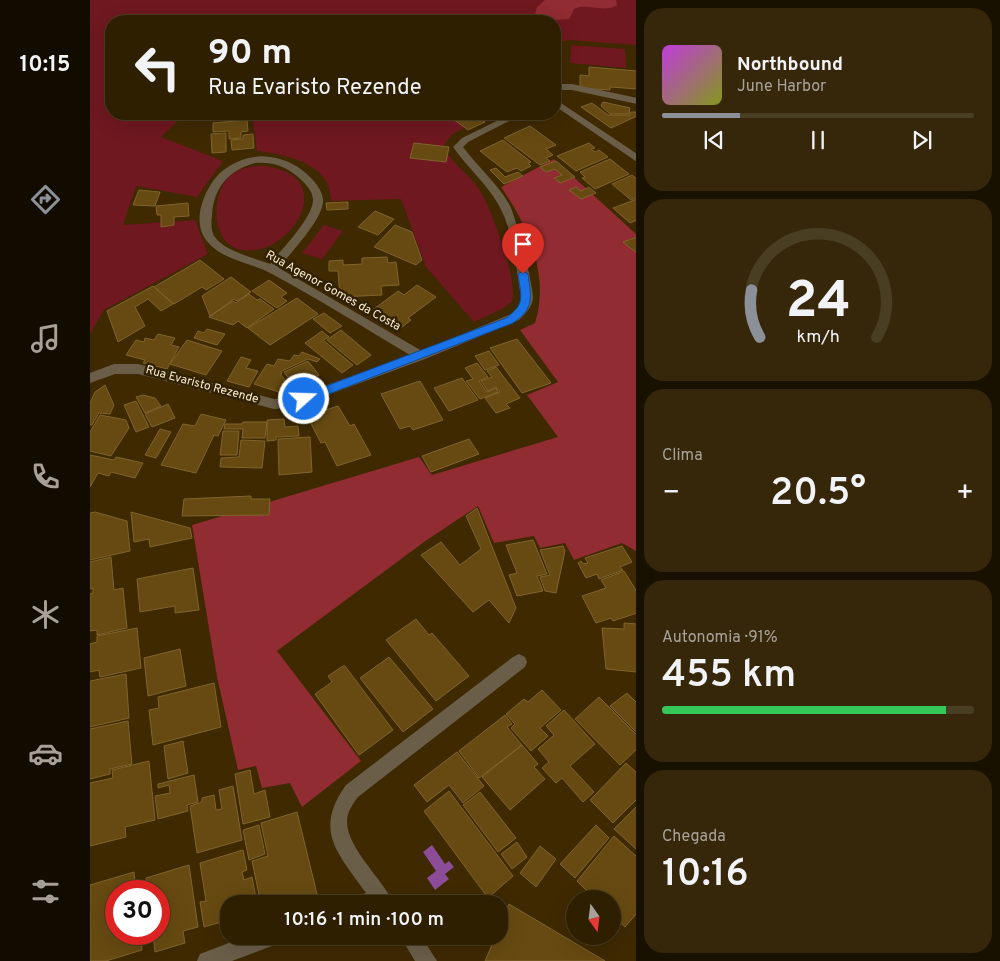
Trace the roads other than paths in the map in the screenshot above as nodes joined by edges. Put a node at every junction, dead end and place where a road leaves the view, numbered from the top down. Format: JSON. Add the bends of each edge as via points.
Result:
{"nodes":[{"id":1,"x":561,"y":86,"type":"edge"},
{"id":2,"x":636,"y":101,"type":"edge"},
{"id":3,"x":561,"y":106,"type":"edge"},
{"id":4,"x":506,"y":120,"type":"edge"},
{"id":5,"x":636,"y":159,"type":"edge"},
{"id":6,"x":272,"y":269,"type":"junction"},
{"id":7,"x":421,"y":356,"type":"junction"},
{"id":8,"x":90,"y":378,"type":"edge"},
{"id":9,"x":519,"y":662,"type":"dead end"},
{"id":10,"x":379,"y":895,"type":"edge"},
{"id":11,"x":249,"y":945,"type":"edge"},
{"id":12,"x":415,"y":945,"type":"edge"},
{"id":13,"x":207,"y":961,"type":"edge"},
{"id":14,"x":427,"y":961,"type":"edge"}],
"edges":[{"from":1,"to":2,"type":"street"},
{"from":3,"to":5,"type":"street"},
{"from":4,"to":7,"type":"street","name":"Rua Evaristo Rezende","via":[[460,142],[458,147],[492,186],[504,206],[513,228],[526,303],[520,313],[509,320]]},
{"from":6,"to":6,"type":"street","name":"Rua Agenor Gomes da Costa","via":[[317,208],[316,196],[309,183],[290,167],[271,160],[247,161],[224,174],[212,188],[207,200],[206,222],[210,238],[222,248]]},
{"from":6,"to":7,"type":"street","name":"Rua Agenor Gomes da Costa"},
{"from":7,"to":8,"type":"street","name":"Rua Evaristo Rezende","via":[[281,405],[138,368],[114,369]]},
{"from":9,"to":10,"type":"street","via":[[352,791],[341,805],[337,826],[341,841]]},
{"from":11,"to":13,"type":"street"},
{"from":12,"to":14,"type":"street"}]}
